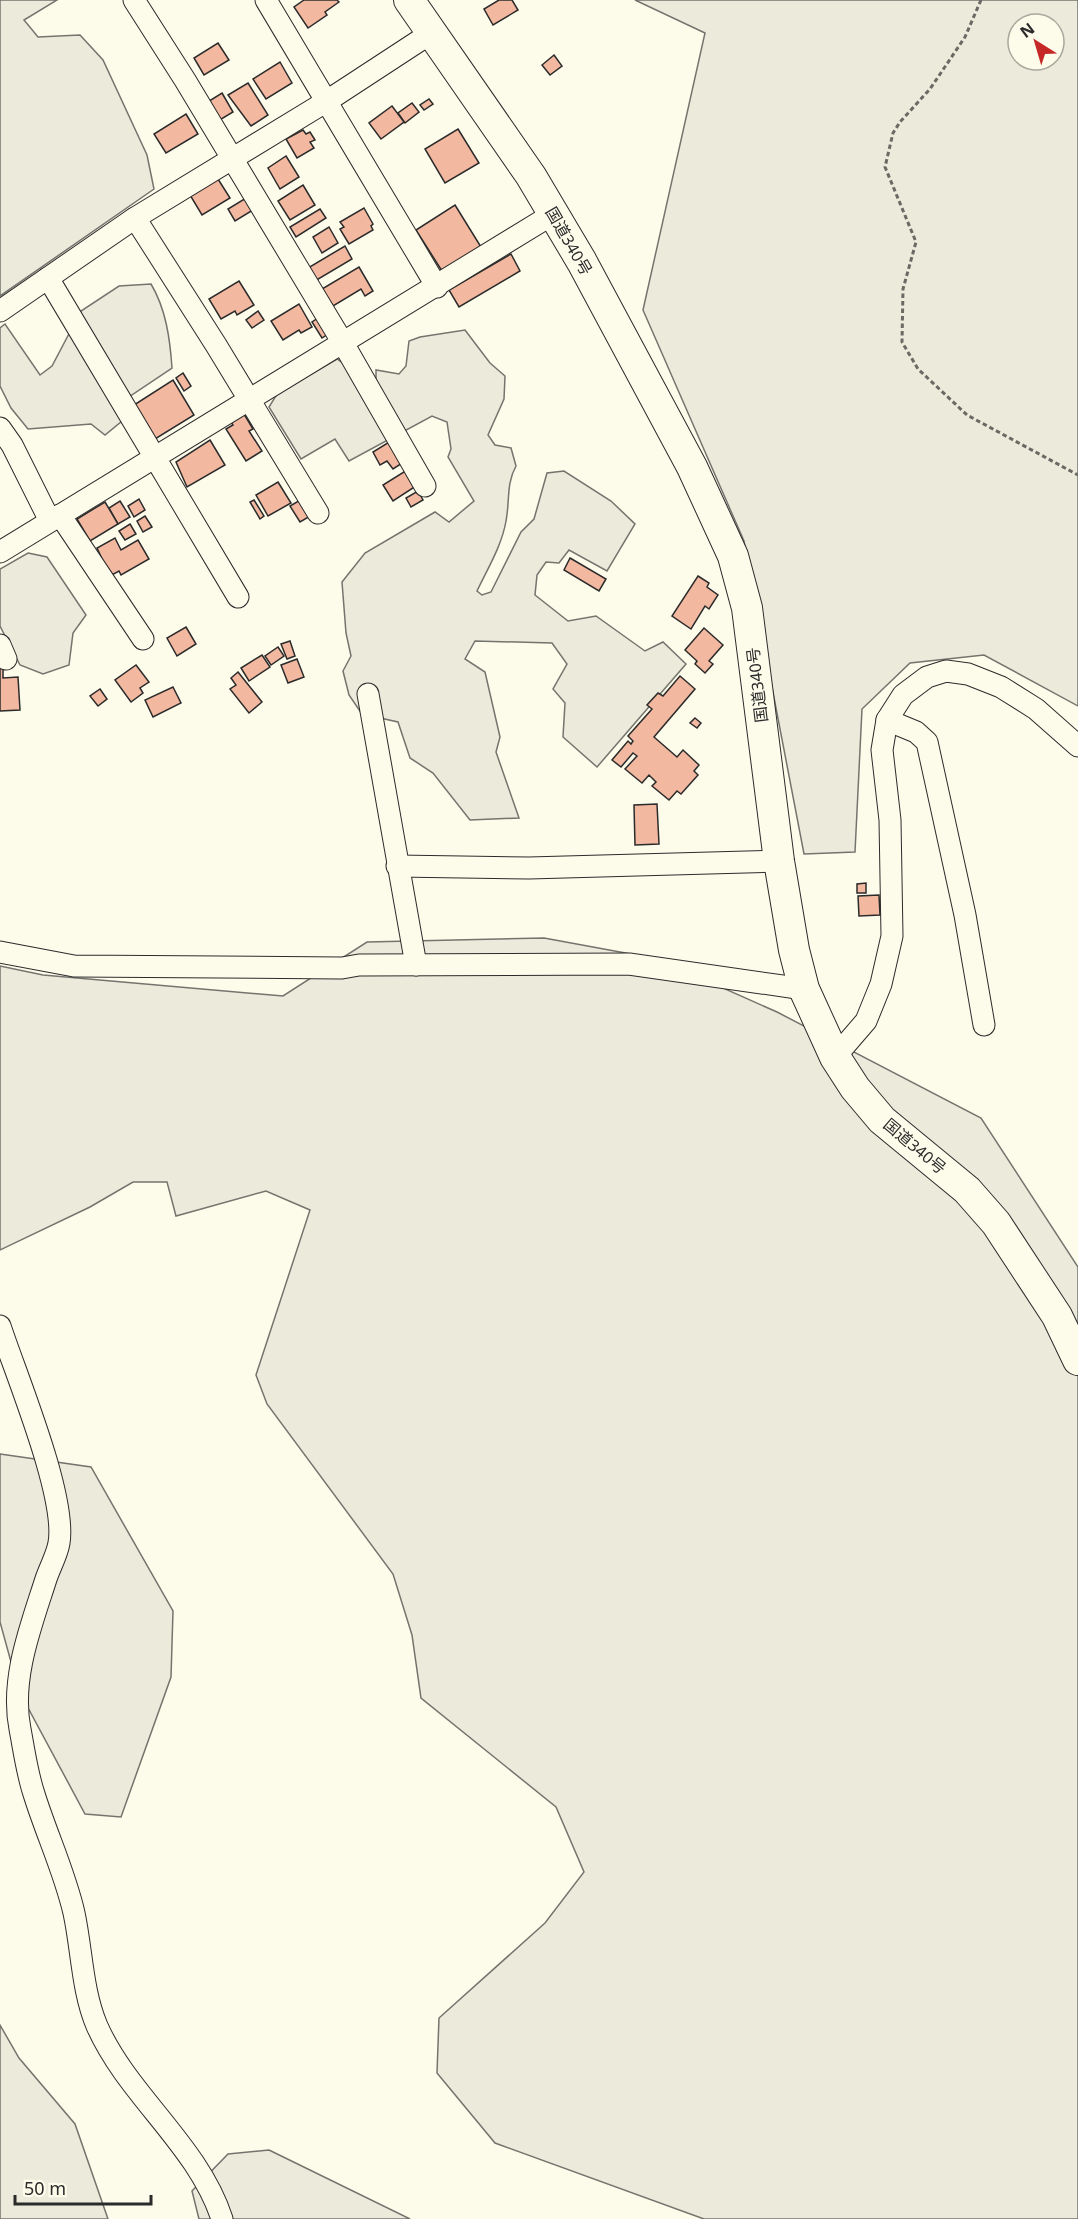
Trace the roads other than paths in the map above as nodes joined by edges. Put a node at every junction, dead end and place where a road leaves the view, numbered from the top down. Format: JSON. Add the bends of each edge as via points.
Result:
{"nodes":[{"id":1,"x":134,"y":0,"type":"edge"},
{"id":2,"x":266,"y":0,"type":"edge"},
{"id":3,"x":409,"y":0,"type":"edge"},
{"id":4,"x":431,"y":33,"type":"junction"},
{"id":5,"x":327,"y":101,"type":"junction"},
{"id":6,"x":231,"y":158,"type":"junction"},
{"id":7,"x":553,"y":213,"type":"junction"},
{"id":8,"x":135,"y":218,"type":"junction"},
{"id":9,"x":48,"y":278,"type":"junction"},
{"id":10,"x":437,"y":287,"type":"junction"},
{"id":11,"x":0,"y":310,"type":"edge"},
{"id":12,"x":343,"y":343,"type":"junction"},
{"id":13,"x":249,"y":400,"type":"junction"},
{"id":14,"x":0,"y":428,"type":"edge"},
{"id":15,"x":155,"y":457,"type":"junction"},
{"id":16,"x":425,"y":486,"type":"dead end"},
{"id":17,"x":318,"y":513,"type":"dead end"},
{"id":18,"x":55,"y":518,"type":"junction"},
{"id":19,"x":0,"y":552,"type":"edge"},
{"id":20,"x":238,"y":597,"type":"dead end"},
{"id":21,"x":142,"y":639,"type":"dead end"},
{"id":22,"x":368,"y":694,"type":"dead end"},
{"id":23,"x":886,"y":720,"type":"junction"},
{"id":24,"x":1078,"y":746,"type":"edge"},
{"id":25,"x":779,"y":861,"type":"junction"},
{"id":26,"x":397,"y":866,"type":"junction"},
{"id":27,"x":0,"y":952,"type":"edge"},
{"id":28,"x":416,"y":964,"type":"junction"},
{"id":29,"x":804,"y":989,"type":"junction"},
{"id":30,"x":984,"y":1025,"type":"dead end"},
{"id":31,"x":835,"y":1057,"type":"junction"},
{"id":32,"x":0,"y":1326,"type":"edge"},
{"id":33,"x":1078,"y":1360,"type":"edge"},
{"id":34,"x":222,"y":2219,"type":"edge"}],
"edges":[{"from":1,"to":6,"type":"street"},
{"from":2,"to":5,"type":"street"},
{"from":3,"to":4,"type":"highway","name":"国道340号"},
{"from":4,"to":5,"type":"street"},
{"from":4,"to":7,"type":"highway","name":"国道340号"},
{"from":5,"to":6,"type":"street"},
{"from":5,"to":10,"type":"street"},
{"from":6,"to":8,"type":"street"},
{"from":6,"to":12,"type":"street"},
{"from":7,"to":10,"type":"street"},
{"from":7,"to":25,"type":"highway","name":"国道340号","via":[[687,458],[733,556],[747,608]]},
{"from":8,"to":9,"type":"street"},
{"from":8,"to":13,"type":"street"},
{"from":9,"to":11,"type":"street"},
{"from":9,"to":15,"type":"street"},
{"from":10,"to":12,"type":"street"},
{"from":12,"to":13,"type":"street"},
{"from":12,"to":16,"type":"street"},
{"from":13,"to":15,"type":"street"},
{"from":13,"to":17,"type":"street"},
{"from":14,"to":18,"type":"street"},
{"from":15,"to":18,"type":"street"},
{"from":15,"to":20,"type":"street"},
{"from":18,"to":19,"type":"street"},
{"from":18,"to":21,"type":"street"},
{"from":22,"to":26,"type":"street"},
{"from":23,"to":24,"type":"street","via":[[903,695],[927,677],[946,671],[968,674],[1001,687],[1036,710]]},
{"from":23,"to":30,"type":"street","via":[[916,732],[927,742],[965,915]]},
{"from":23,"to":31,"type":"street","via":[[882,750],[890,820],[892,936],[881,984],[866,1021]]},
{"from":25,"to":26,"type":"street","via":[[529,868]]},
{"from":25,"to":29,"type":"highway","name":"国道340号"},
{"from":26,"to":28,"type":"street"},
{"from":27,"to":28,"type":"street","via":[[74,966],[342,968]]},
{"from":28,"to":29,"type":"street","via":[[629,964]]},
{"from":29,"to":31,"type":"highway","name":"国道340号"},
{"from":31,"to":33,"type":"highway","name":"国道340号","via":[[882,1120],[967,1190],[996,1223],[1057,1316]]},
{"from":32,"to":34,"type":"street","via":[[59,1512],[59,1543],[17,1683],[18,1721],[33,1791],[73,1911],[86,1987],[97,2024],[119,2063],[208,2187]]}]}
